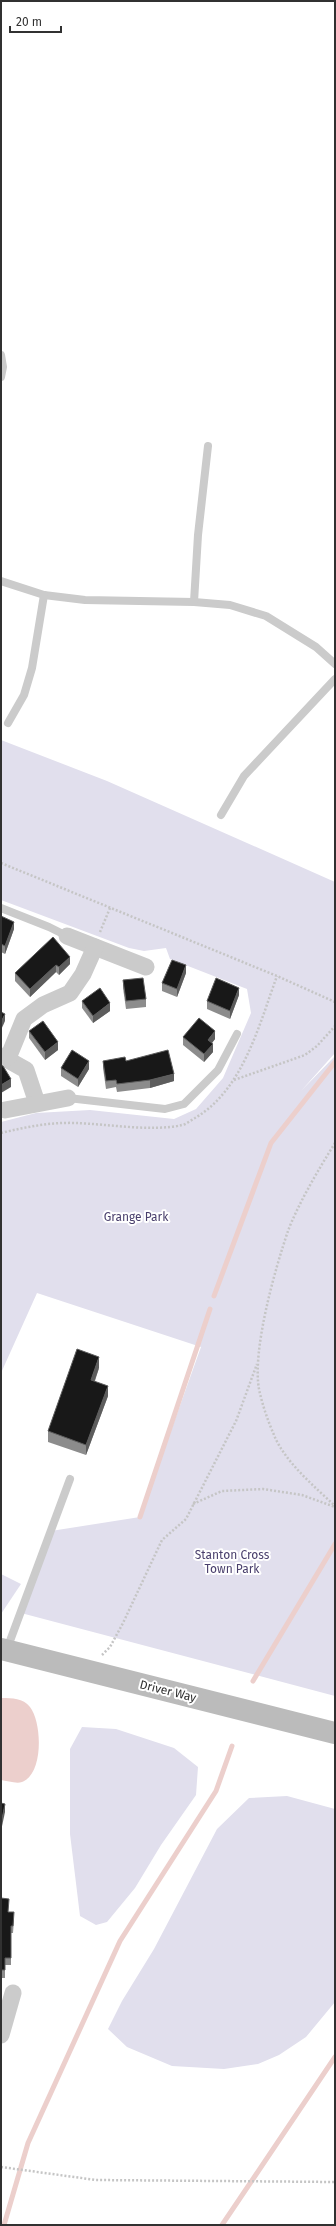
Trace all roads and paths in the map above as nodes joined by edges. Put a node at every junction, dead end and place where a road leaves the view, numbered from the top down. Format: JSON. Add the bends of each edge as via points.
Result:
{"nodes":[{"id":1,"x":1,"y":356,"type":"edge"},
{"id":2,"x":1,"y":377,"type":"edge"},
{"id":3,"x":208,"y":446,"type":"dead end"},
{"id":4,"x":1,"y":581,"type":"edge"},
{"id":5,"x":44,"y":595,"type":"junction"},
{"id":6,"x":194,"y":602,"type":"junction"},
{"id":7,"x":335,"y":664,"type":"edge"},
{"id":8,"x":335,"y":679,"type":"edge"},
{"id":9,"x":8,"y":723,"type":"dead end"},
{"id":10,"x":221,"y":815,"type":"dead end"},
{"id":11,"x":1,"y":863,"type":"edge"},
{"id":12,"x":1,"y":908,"type":"edge"},
{"id":13,"x":110,"y":908,"type":"junction"},
{"id":14,"x":67,"y":936,"type":"joint"},
{"id":15,"x":95,"y":947,"type":"junction"},
{"id":16,"x":146,"y":967,"type":"dead end"},
{"id":17,"x":277,"y":976,"type":"junction"},
{"id":18,"x":335,"y":1002,"type":"edge"},
{"id":19,"x":335,"y":1026,"type":"edge"},
{"id":20,"x":237,"y":1034,"type":"dead end"},
{"id":21,"x":4,"y":1057,"type":"edge"},
{"id":22,"x":233,"y":1080,"type":"junction"},
{"id":23,"x":68,"y":1098,"type":"joint"},
{"id":24,"x":37,"y":1103,"type":"junction"},
{"id":25,"x":3,"y":1110,"type":"edge"},
{"id":26,"x":1,"y":1133,"type":"edge"},
{"id":27,"x":335,"y":1142,"type":"edge"},
{"id":28,"x":258,"y":1362,"type":"junction"},
{"id":29,"x":70,"y":1479,"type":"dead end"},
{"id":30,"x":193,"y":1504,"type":"junction"},
{"id":31,"x":335,"y":1507,"type":"edge"},
{"id":32,"x":4,"y":1650,"type":"edge"},
{"id":33,"x":100,"y":1659,"type":"dead end"},
{"id":34,"x":335,"y":1733,"type":"edge"},
{"id":35,"x":13,"y":1993,"type":"dead end"},
{"id":36,"x":1,"y":2035,"type":"edge"},
{"id":37,"x":1,"y":2167,"type":"edge"},
{"id":38,"x":335,"y":2182,"type":"edge"}],
"edges":[{"from":1,"to":2,"type":"lane"},
{"from":3,"to":6,"type":"lane","via":[[198,535]]},
{"from":4,"to":5,"type":"lane"},
{"from":5,"to":6,"type":"lane","via":[[85,600]]},
{"from":5,"to":9,"type":"lane","via":[[32,668],[24,695]]},
{"from":6,"to":7,"type":"lane","via":[[230,605],[266,616],[316,647]]},
{"from":8,"to":10,"type":"lane","via":[[244,776]]},
{"from":11,"to":13,"type":"path"},
{"from":12,"to":14,"type":"lane"},
{"from":13,"to":15,"type":"path"},
{"from":13,"to":17,"type":"path"},
{"from":14,"to":15,"type":"street"},
{"from":15,"to":16,"type":"street"},
{"from":15,"to":21,"type":"street","via":[[83,974],[70,993],[43,1005],[24,1019]]},
{"from":17,"to":18,"type":"path"},
{"from":17,"to":22,"type":"path","via":[[253,1041]]},
{"from":19,"to":22,"type":"path","via":[[305,1055]]},
{"from":20,"to":23,"type":"lane","via":[[218,1070],[184,1104],[165,1108]]},
{"from":21,"to":24,"type":"street","via":[[26,1070]]},
{"from":22,"to":26,"type":"path","via":[[208,1110],[183,1125],[156,1127],[74,1123],[38,1125]]},
{"from":23,"to":24,"type":"street"},
{"from":24,"to":25,"type":"street"},
{"from":27,"to":28,"type":"path","via":[[322,1162],[288,1230],[265,1316]]},
{"from":28,"to":30,"type":"path","via":[[236,1421]]},
{"from":28,"to":31,"type":"path","via":[[259,1388],[274,1436],[298,1470]]},
{"from":29,"to":32,"type":"lane"},
{"from":30,"to":31,"type":"path","via":[[222,1491],[263,1489],[302,1495]]},
{"from":30,"to":33,"type":"path","via":[[186,1519],[162,1540],[123,1623]]},
{"from":32,"to":34,"type":"main road","name":"Driver Way"},
{"from":35,"to":36,"type":"street"},
{"from":37,"to":38,"type":"path","via":[[96,2180]]}]}
